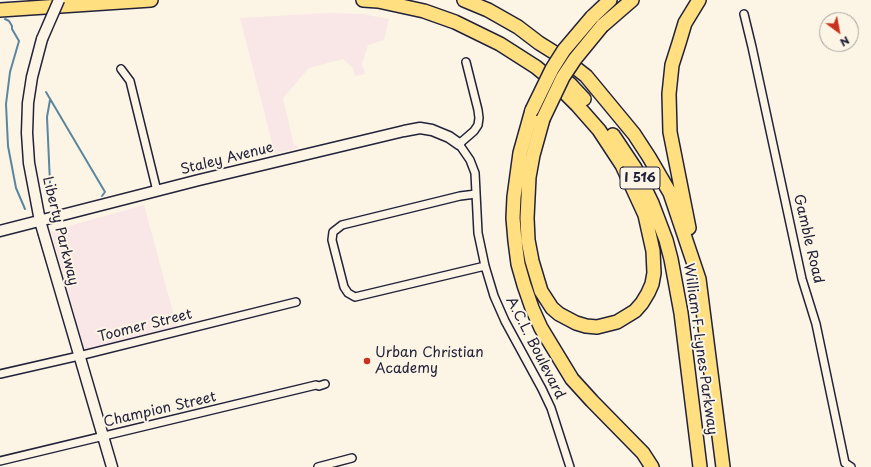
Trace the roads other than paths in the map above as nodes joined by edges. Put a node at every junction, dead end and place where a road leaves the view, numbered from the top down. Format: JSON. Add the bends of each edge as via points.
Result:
{"nodes":[{"id":1,"x":59,"y":0,"type":"edge"},
{"id":2,"x":151,"y":0,"type":"edge"},
{"id":3,"x":363,"y":0,"type":"edge"},
{"id":4,"x":413,"y":0,"type":"edge"},
{"id":5,"x":464,"y":0,"type":"edge"},
{"id":6,"x":610,"y":0,"type":"edge"},
{"id":7,"x":632,"y":0,"type":"edge"},
{"id":8,"x":699,"y":0,"type":"edge"},
{"id":9,"x":0,"y":10,"type":"edge"},
{"id":10,"x":744,"y":14,"type":"dead end"},
{"id":11,"x":466,"y":62,"type":"dead end"},
{"id":12,"x":121,"y":69,"type":"dead end"},
{"id":13,"x":459,"y":144,"type":"junction"},
{"id":14,"x":157,"y":191,"type":"junction"},
{"id":15,"x":476,"y":194,"type":"junction"},
{"id":16,"x":40,"y":221,"type":"junction"},
{"id":17,"x":0,"y":231,"type":"edge"},
{"id":18,"x":485,"y":266,"type":"junction"},
{"id":19,"x":699,"y":279,"type":"junction"},
{"id":20,"x":296,"y":302,"type":"dead end"},
{"id":21,"x":79,"y":356,"type":"junction"},
{"id":22,"x":0,"y":374,"type":"edge"},
{"id":23,"x":325,"y":384,"type":"dead end"},
{"id":24,"x":104,"y":437,"type":"junction"},
{"id":25,"x":352,"y":458,"type":"dead end"},
{"id":26,"x":0,"y":461,"type":"edge"},
{"id":27,"x":847,"y":466,"type":"edge"},
{"id":28,"x":112,"y":467,"type":"edge"},
{"id":29,"x":318,"y":467,"type":"edge"},
{"id":30,"x":570,"y":467,"type":"edge"},
{"id":31,"x":652,"y":467,"type":"edge"},
{"id":32,"x":700,"y":467,"type":"edge"},
{"id":33,"x":722,"y":467,"type":"edge"}],
"edges":[{"from":1,"to":16,"type":"street","name":"Liberty Parkway","bridge":true,"via":[[42,39],[32,77],[27,116],[29,163]]},
{"from":2,"to":9,"type":"highway"},
{"from":3,"to":7,"type":"highway","bridge":true,"via":[[424,12],[454,22],[494,41],[536,67],[553,81],[577,105],[599,130],[622,166],[645,215],[653,251],[654,273],[648,294],[635,311],[617,322],[597,327],[576,323],[559,314],[541,292],[528,240],[529,177],[543,119],[563,77],[602,26]]},
{"from":4,"to":32,"type":"highway","name":"William F. Lynes Parkway","number":"I 516","via":[[479,23],[537,58],[575,90],[627,154],[652,203],[671,259],[680,307]]},
{"from":5,"to":19,"type":"highway","name":"William F. Lynes Parkway","number":"I 516","via":[[518,27],[586,76],[634,134],[670,193]]},
{"from":6,"to":31,"type":"highway","bridge":true,"via":[[592,17],[560,56],[532,110],[520,153],[514,197],[515,241],[526,293],[541,328],[572,378],[643,453]]},
{"from":8,"to":19,"type":"highway","via":[[685,23],[672,65],[669,94],[670,132]]},
{"from":10,"to":27,"type":"street","name":"Gamble Road","via":[[802,279],[816,324]]},
{"from":11,"to":13,"type":"street","via":[[478,110],[478,121],[474,131]]},
{"from":12,"to":14,"type":"street","via":[[130,81]]},
{"from":13,"to":14,"type":"street","name":"Staley Avenue","via":[[437,131],[413,129]]},
{"from":13,"to":15,"type":"street","name":"A.C.L. Boulevard","via":[[473,166]]},
{"from":14,"to":16,"type":"street","name":"Staley Avenue"},
{"from":15,"to":18,"type":"street","name":"A.C.L. Boulevard","via":[[478,233]]},
{"from":15,"to":18,"type":"street","via":[[342,225],[333,232],[332,240],[345,290],[354,296]]},
{"from":16,"to":17,"type":"street","name":"Staley Avenue"},
{"from":16,"to":21,"type":"street","name":"Liberty Parkway"},
{"from":18,"to":30,"type":"street","name":"A.C.L. Boulevard","via":[[505,321],[549,404]]},
{"from":19,"to":33,"type":"highway","name":"William F. Lynes Parkway","number":"I 516"},
{"from":20,"to":21,"type":"street","name":"Toomer Street"},
{"from":21,"to":22,"type":"street","name":"Toomer Street"},
{"from":21,"to":24,"type":"street","name":"Liberty Parkway"},
{"from":23,"to":24,"type":"street","name":"Champion Street"},
{"from":24,"to":26,"type":"street","name":"Champion Street"},
{"from":24,"to":28,"type":"street","name":"Liberty Parkway"},
{"from":25,"to":29,"type":"street"}]}
